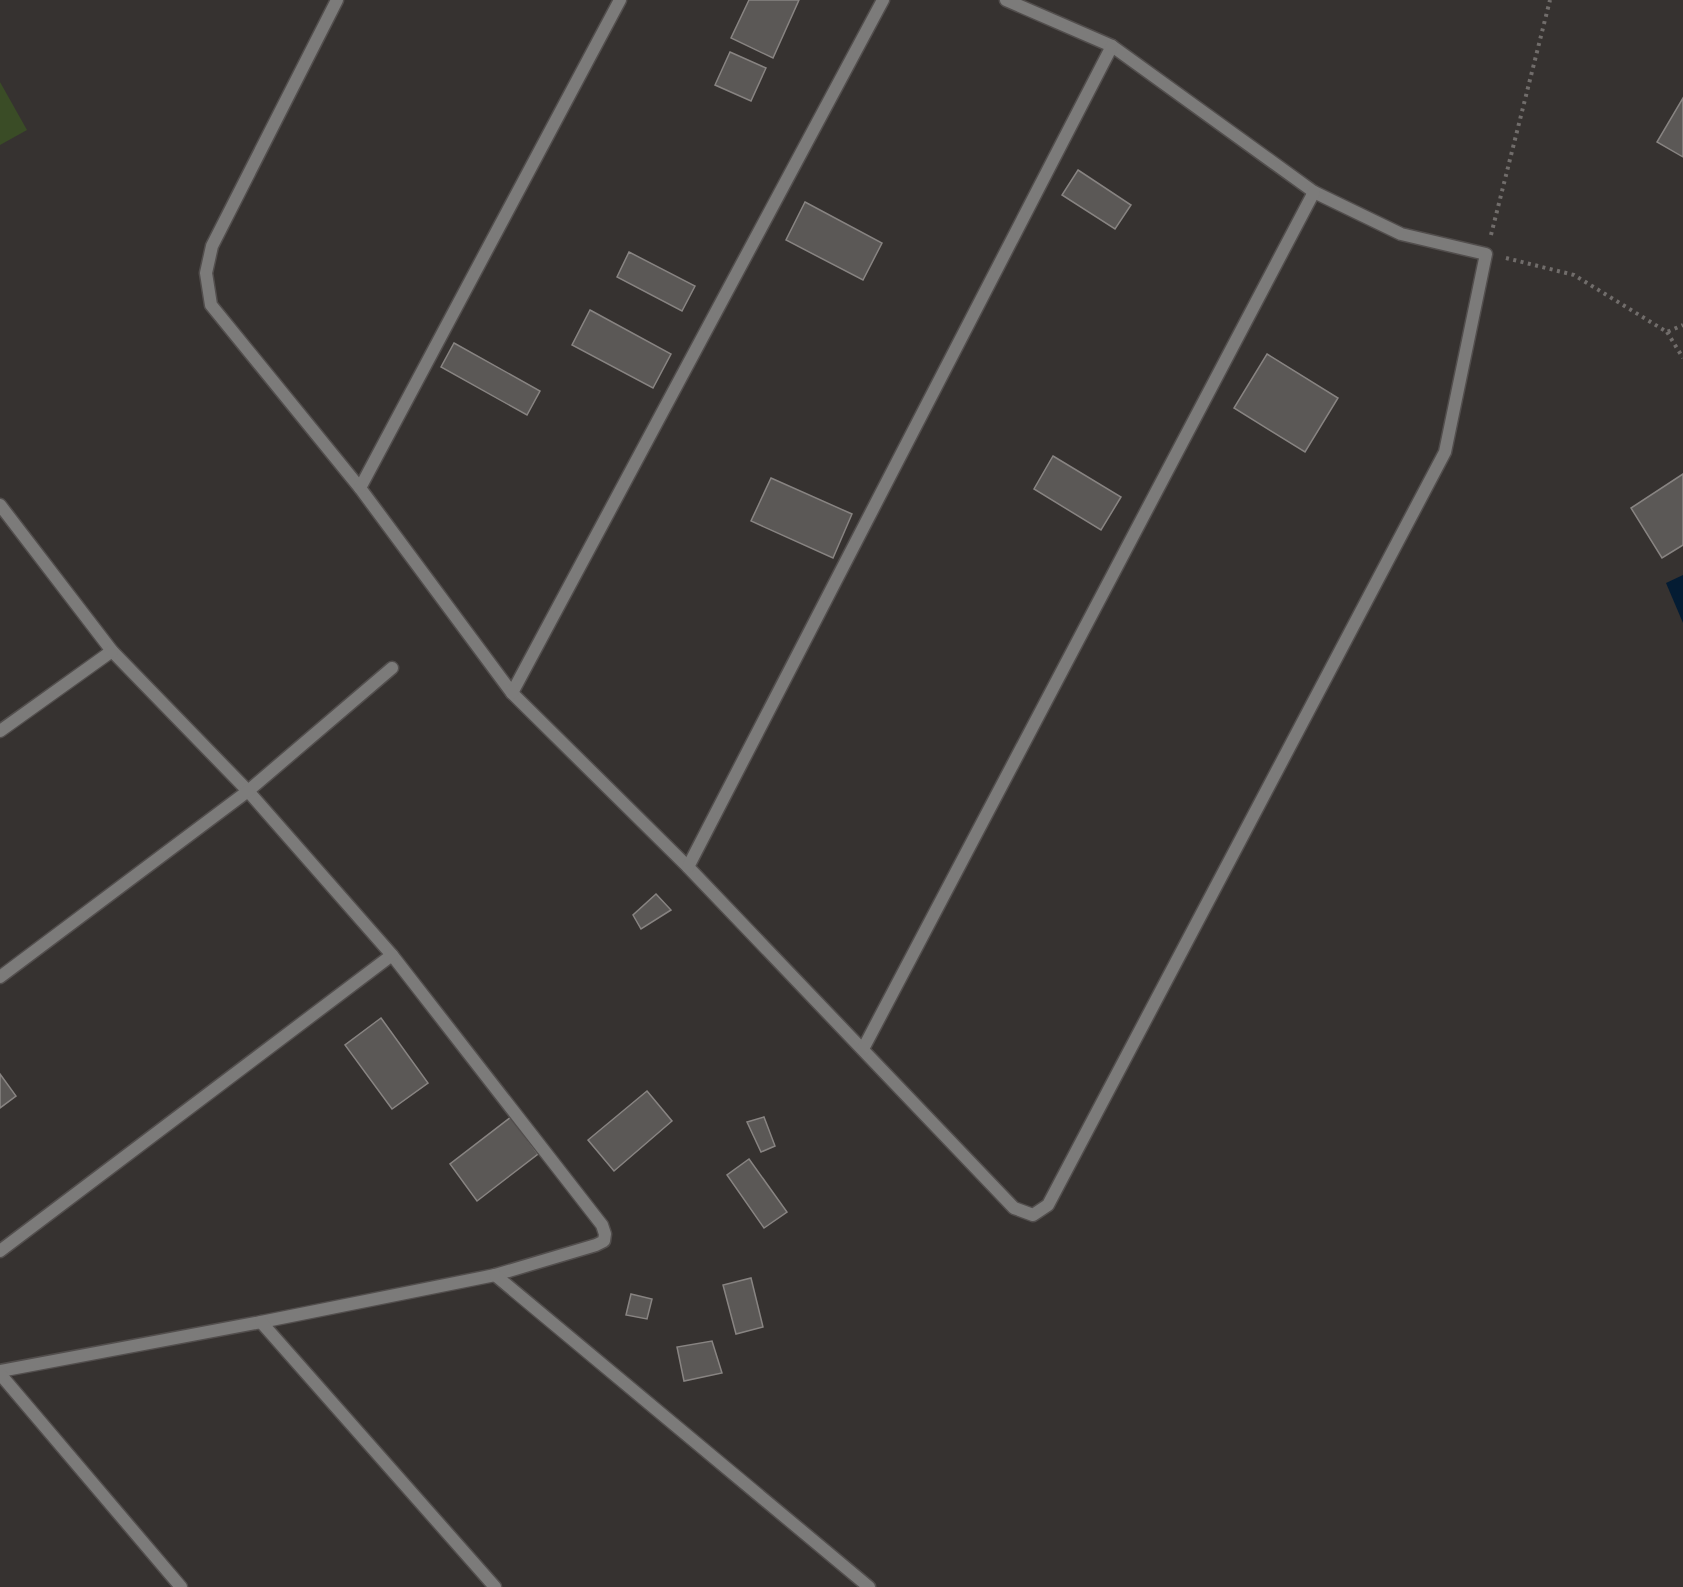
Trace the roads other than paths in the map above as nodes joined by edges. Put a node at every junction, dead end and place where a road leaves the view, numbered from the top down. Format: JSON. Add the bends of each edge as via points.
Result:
{"nodes":[{"id":1,"x":337,"y":0,"type":"edge"},
{"id":2,"x":620,"y":0,"type":"edge"},
{"id":3,"x":883,"y":0,"type":"edge"},
{"id":4,"x":1006,"y":0,"type":"edge"},
{"id":5,"x":1112,"y":46,"type":"junction"},
{"id":6,"x":1314,"y":192,"type":"junction"},
{"id":7,"x":360,"y":488,"type":"junction"},
{"id":8,"x":0,"y":505,"type":"edge"},
{"id":9,"x":112,"y":651,"type":"junction"},
{"id":10,"x":392,"y":668,"type":"dead end"},
{"id":11,"x":512,"y":693,"type":"junction"},
{"id":12,"x":0,"y":731,"type":"edge"},
{"id":13,"x":248,"y":791,"type":"junction"},
{"id":14,"x":688,"y":867,"type":"junction"},
{"id":15,"x":392,"y":955,"type":"junction"},
{"id":16,"x":0,"y":977,"type":"edge"},
{"id":17,"x":863,"y":1049,"type":"junction"},
{"id":18,"x":0,"y":1251,"type":"edge"},
{"id":19,"x":495,"y":1275,"type":"junction"},
{"id":20,"x":261,"y":1322,"type":"junction"},
{"id":21,"x":0,"y":1372,"type":"edge"},
{"id":22,"x":181,"y":1587,"type":"edge"},
{"id":23,"x":495,"y":1587,"type":"edge"},
{"id":24,"x":869,"y":1587,"type":"edge"}],
"edges":[{"from":1,"to":7,"type":"street","via":[[212,246],[206,273],[211,305]]},
{"from":2,"to":7,"type":"street"},
{"from":3,"to":11,"type":"street"},
{"from":4,"to":5,"type":"street"},
{"from":5,"to":6,"type":"street"},
{"from":5,"to":14,"type":"street"},
{"from":6,"to":17,"type":"street"},
{"from":6,"to":17,"type":"street","via":[[1401,234],[1486,254],[1445,452],[1048,1204],[1033,1215],[1014,1208]]},
{"from":7,"to":11,"type":"street"},
{"from":8,"to":9,"type":"street"},
{"from":9,"to":12,"type":"street"},
{"from":9,"to":13,"type":"street"},
{"from":10,"to":13,"type":"street"},
{"from":11,"to":14,"type":"street"},
{"from":13,"to":15,"type":"street"},
{"from":13,"to":16,"type":"street"},
{"from":14,"to":17,"type":"street"},
{"from":15,"to":18,"type":"street"},
{"from":15,"to":19,"type":"street","via":[[602,1225],[605,1234],[604,1241],[596,1245]]},
{"from":19,"to":20,"type":"street"},
{"from":19,"to":24,"type":"street"},
{"from":20,"to":21,"type":"street"},
{"from":20,"to":23,"type":"street"},
{"from":21,"to":22,"type":"street"}]}
